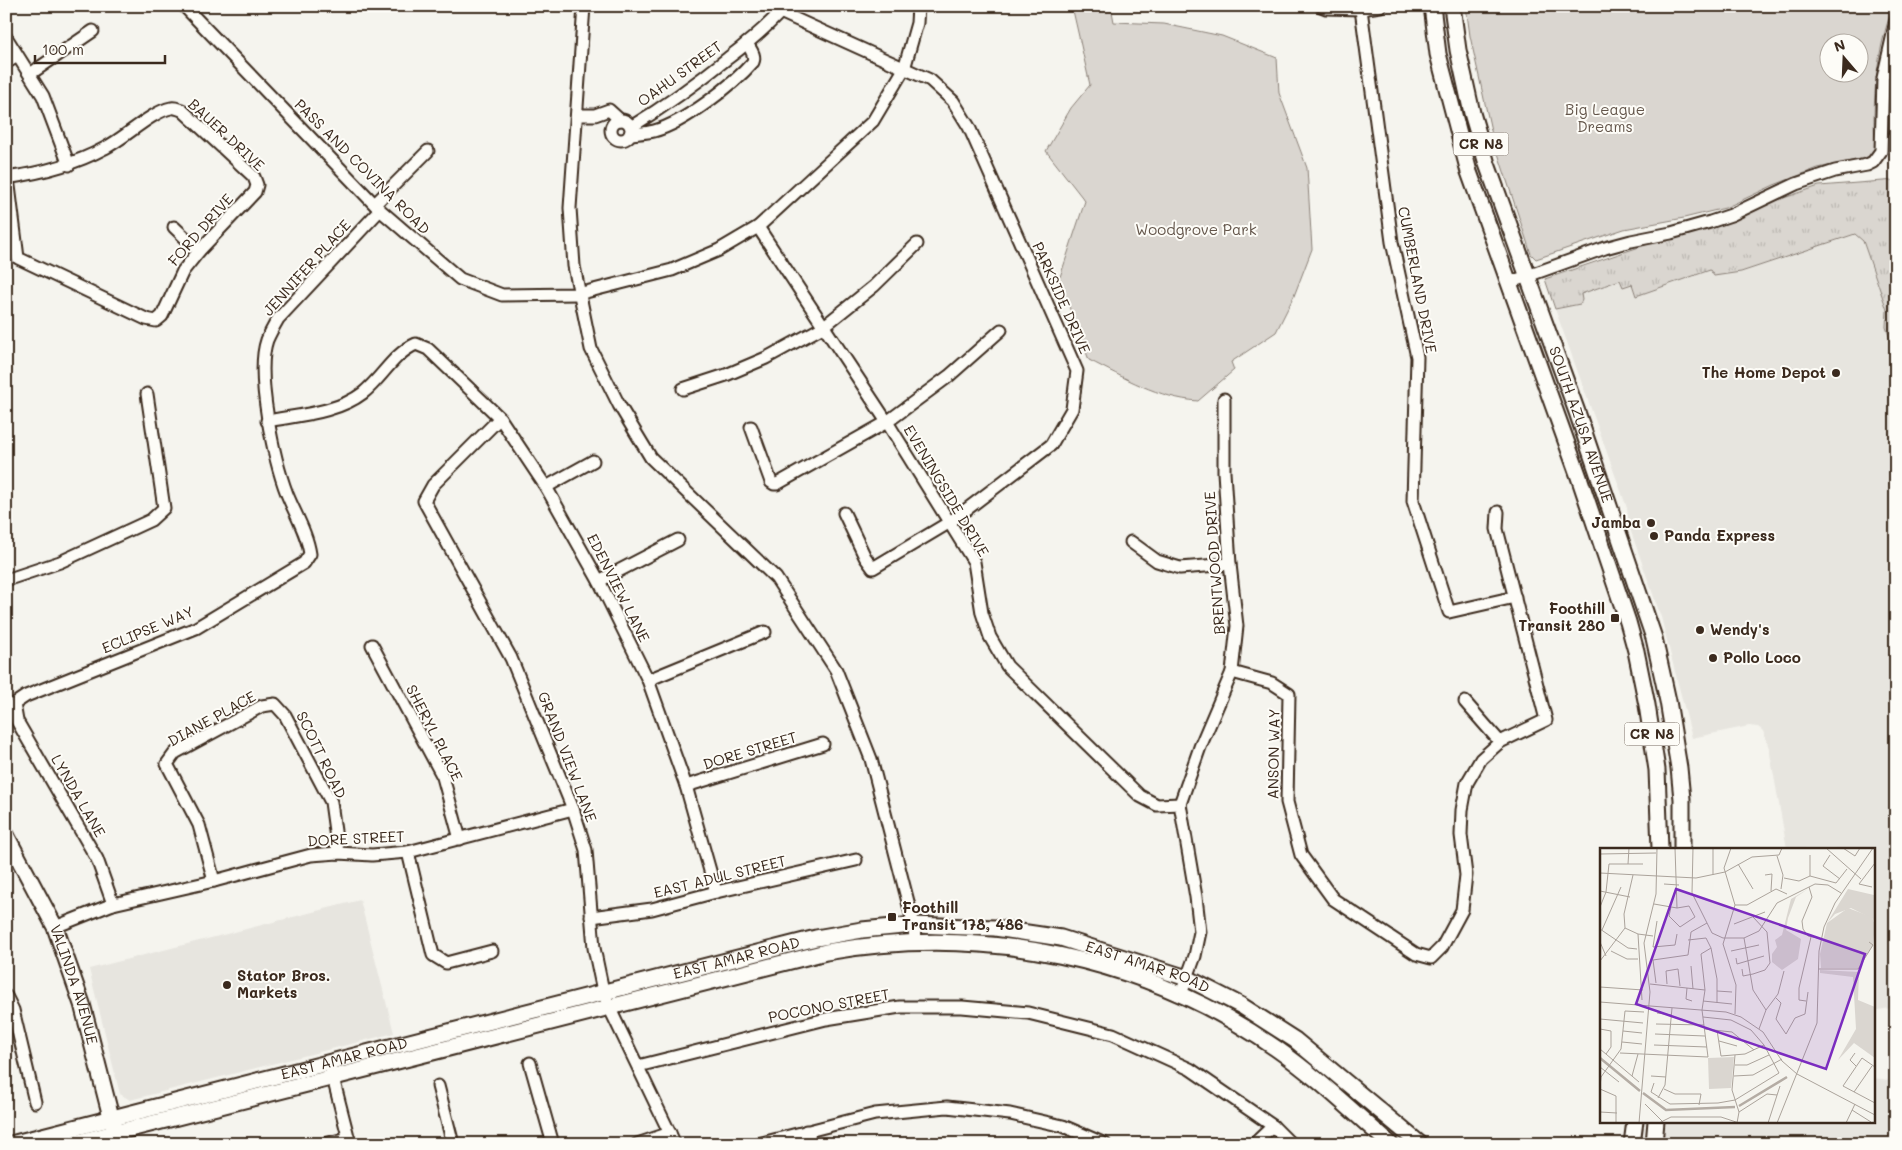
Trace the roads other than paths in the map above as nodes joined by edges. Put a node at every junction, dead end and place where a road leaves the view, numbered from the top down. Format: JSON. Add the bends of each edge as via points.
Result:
{"nodes":[{"id":1,"x":184,"y":6,"type":"edge"},
{"id":2,"x":584,"y":6,"type":"edge"},
{"id":3,"x":918,"y":6,"type":"edge"},
{"id":4,"x":1322,"y":6,"type":"edge"},
{"id":5,"x":1380,"y":6,"type":"edge"},
{"id":6,"x":1432,"y":6,"type":"edge"},
{"id":7,"x":1452,"y":6,"type":"edge"},
{"id":8,"x":782,"y":9,"type":"edge"},
{"id":9,"x":1361,"y":9,"type":"junction"},
{"id":10,"x":1896,"y":21,"type":"edge"},
{"id":11,"x":94,"y":31,"type":"dead end"},
{"id":12,"x":6,"y":37,"type":"edge"},
{"id":13,"x":746,"y":44,"type":"junction"},
{"id":14,"x":17,"y":56,"type":"junction"},
{"id":15,"x":6,"y":63,"type":"edge"},
{"id":16,"x":904,"y":69,"type":"junction"},
{"id":17,"x":30,"y":74,"type":"junction"},
{"id":18,"x":576,"y":115,"type":"junction"},
{"id":19,"x":620,"y":120,"type":"junction"},
{"id":20,"x":631,"y":130,"type":"junction"},
{"id":21,"x":428,"y":151,"type":"dead end"},
{"id":22,"x":69,"y":165,"type":"junction"},
{"id":23,"x":7,"y":178,"type":"edge"},
{"id":24,"x":257,"y":185,"type":"joint"},
{"id":25,"x":378,"y":207,"type":"junction"},
{"id":26,"x":174,"y":227,"type":"dead end"},
{"id":27,"x":758,"y":227,"type":"junction"},
{"id":28,"x":917,"y":244,"type":"dead end"},
{"id":29,"x":199,"y":251,"type":"junction"},
{"id":30,"x":1526,"y":276,"type":"junction"},
{"id":31,"x":1508,"y":283,"type":"junction"},
{"id":32,"x":578,"y":294,"type":"junction"},
{"id":33,"x":823,"y":327,"type":"junction"},
{"id":34,"x":1001,"y":330,"type":"dead end"},
{"id":35,"x":683,"y":390,"type":"dead end"},
{"id":36,"x":148,"y":394,"type":"dead end"},
{"id":37,"x":1224,"y":399,"type":"dead end"},
{"id":38,"x":500,"y":418,"type":"junction"},
{"id":39,"x":267,"y":420,"type":"junction"},
{"id":40,"x":887,"y":422,"type":"junction"},
{"id":41,"x":751,"y":427,"type":"dead end"},
{"id":42,"x":593,"y":461,"type":"dead end"},
{"id":43,"x":546,"y":488,"type":"junction"},
{"id":44,"x":1498,"y":512,"type":"dead end"},
{"id":45,"x":844,"y":513,"type":"dead end"},
{"id":46,"x":950,"y":522,"type":"junction"},
{"id":47,"x":678,"y":540,"type":"dead end"},
{"id":48,"x":1130,"y":542,"type":"dead end"},
{"id":49,"x":310,"y":554,"type":"joint"},
{"id":50,"x":1230,"y":564,"type":"junction"},
{"id":51,"x":6,"y":580,"type":"edge"},
{"id":52,"x":599,"y":581,"type":"junction"},
{"id":53,"x":1514,"y":597,"type":"junction"},
{"id":54,"x":766,"y":632,"type":"dead end"},
{"id":55,"x":372,"y":645,"type":"dead end"},
{"id":56,"x":1232,"y":672,"type":"junction"},
{"id":57,"x":648,"y":680,"type":"junction"},
{"id":58,"x":1465,"y":702,"type":"dead end"},
{"id":59,"x":14,"y":704,"type":"joint"},
{"id":60,"x":275,"y":704,"type":"joint"},
{"id":61,"x":1500,"y":742,"type":"junction"},
{"id":62,"x":822,"y":744,"type":"dead end"},
{"id":63,"x":686,"y":786,"type":"junction"},
{"id":64,"x":1180,"y":804,"type":"junction"},
{"id":65,"x":573,"y":809,"type":"junction"},
{"id":66,"x":6,"y":835,"type":"edge"},
{"id":67,"x":460,"y":838,"type":"junction"},
{"id":68,"x":1660,"y":848,"type":"edge"},
{"id":69,"x":1682,"y":848,"type":"edge"},
{"id":70,"x":408,"y":852,"type":"junction"},
{"id":71,"x":338,"y":853,"type":"junction"},
{"id":72,"x":856,"y":860,"type":"dead end"},
{"id":73,"x":214,"y":881,"type":"junction"},
{"id":74,"x":716,"y":892,"type":"junction"},
{"id":75,"x":113,"y":904,"type":"junction"},
{"id":76,"x":591,"y":917,"type":"junction"},
{"id":77,"x":914,"y":924,"type":"junction"},
{"id":78,"x":55,"y":927,"type":"junction"},
{"id":79,"x":914,"y":942,"type":"junction"},
{"id":80,"x":492,"y":951,"type":"dead end"},
{"id":81,"x":1187,"y":978,"type":"junction"},
{"id":82,"x":602,"y":991,"type":"junction"},
{"id":83,"x":1181,"y":994,"type":"junction"},
{"id":84,"x":6,"y":996,"type":"edge"},
{"id":85,"x":609,"y":1007,"type":"junction"},
{"id":86,"x":9,"y":1011,"type":"edge"},
{"id":87,"x":328,"y":1061,"type":"junction"},
{"id":88,"x":530,"y":1063,"type":"dead end"},
{"id":89,"x":638,"y":1066,"type":"junction"},
{"id":90,"x":333,"y":1078,"type":"junction"},
{"id":91,"x":438,"y":1086,"type":"dead end"},
{"id":92,"x":35,"y":1102,"type":"dead end"},
{"id":93,"x":1634,"y":1122,"type":"edge"},
{"id":94,"x":1656,"y":1122,"type":"edge"},
{"id":95,"x":1272,"y":1126,"type":"junction"},
{"id":96,"x":115,"y":1131,"type":"edge"},
{"id":97,"x":806,"y":1131,"type":"junction"},
{"id":98,"x":670,"y":1133,"type":"junction"},
{"id":99,"x":349,"y":1141,"type":"edge"},
{"id":100,"x":11,"y":1144,"type":"edge"},
{"id":101,"x":71,"y":1144,"type":"edge"},
{"id":102,"x":325,"y":1144,"type":"edge"},
{"id":103,"x":453,"y":1144,"type":"edge"},
{"id":104,"x":553,"y":1144,"type":"edge"},
{"id":105,"x":637,"y":1144,"type":"edge"},
{"id":106,"x":675,"y":1144,"type":"edge"},
{"id":107,"x":758,"y":1144,"type":"edge"},
{"id":108,"x":812,"y":1144,"type":"edge"},
{"id":109,"x":1105,"y":1144,"type":"edge"},
{"id":110,"x":1254,"y":1144,"type":"edge"},
{"id":111,"x":1290,"y":1144,"type":"edge"},
{"id":112,"x":1390,"y":1144,"type":"edge"},
{"id":113,"x":1420,"y":1144,"type":"edge"},
{"id":114,"x":1632,"y":1144,"type":"edge"},
{"id":115,"x":1654,"y":1144,"type":"edge"}],
"edges":[{"from":1,"to":25,"type":"street","name":"PASS AND COVINA ROAD"},
{"from":2,"to":18,"type":"street"},
{"from":3,"to":16,"type":"street","name":"PASS AND COVINA ROAD","via":[[917,24]]},
{"from":4,"to":9,"type":"street"},
{"from":5,"to":9,"type":"street"},
{"from":6,"to":31,"type":"main road","name":"SOUTH AZUSA AVENUE","number":"CR N8","via":[[1438,54],[1461,147]]},
{"from":7,"to":30,"type":"main road","name":"SOUTH AZUSA AVENUE","number":"CR N8","via":[[1472,113]]},
{"from":8,"to":13,"type":"street","name":"OAHU STREET"},
{"from":8,"to":16,"type":"street","name":"PARKSIDE DRIVE"},
{"from":9,"to":53,"type":"street","name":"CUMBERLAND DRIVE","via":[[1392,242],[1418,357],[1412,500],[1449,612]]},
{"from":10,"to":30,"type":"street","via":[[1882,88],[1881,150],[1873,162],[1796,184],[1710,222],[1605,248]]},
{"from":11,"to":17,"type":"street"},
{"from":12,"to":14,"type":"street"},
{"from":13,"to":20,"type":"street","name":"OAHU STREET"},
{"from":13,"to":20,"type":"street","name":"OAHU STREET","via":[[753,52],[753,62],[710,100],[654,131]]},
{"from":14,"to":15,"type":"street"},
{"from":14,"to":17,"type":"street"},
{"from":16,"to":27,"type":"street","name":"PASS AND COVINA ROAD","via":[[873,121]]},
{"from":16,"to":46,"type":"street","name":"PARKSIDE DRIVE","via":[[930,80],[953,101],[969,127],[1077,371],[1072,408],[1051,444]]},
{"from":17,"to":22,"type":"street"},
{"from":18,"to":19,"type":"street","via":[[595,115],[609,110]]},
{"from":18,"to":32,"type":"street","via":[[570,208]]},
{"from":19,"to":20,"type":"street","via":[[627,121]]},
{"from":19,"to":20,"type":"street","via":[[612,125],[614,137],[622,140]]},
{"from":21,"to":25,"type":"street","name":"JENNIFER PLACE"},
{"from":22,"to":23,"type":"street"},
{"from":22,"to":24,"type":"street","name":"BAUER DRIVE","via":[[106,148],[161,111],[173,107],[182,110],[254,178]]},
{"from":23,"to":29,"type":"street","name":"FORD DRIVE","via":[[18,258],[146,320],[156,321],[162,316],[183,271]]},
{"from":24,"to":29,"type":"street","name":"FORD DRIVE","via":[[255,192]]},
{"from":25,"to":32,"type":"street","name":"PASS AND COVINA ROAD","via":[[460,280],[502,295]]},
{"from":25,"to":39,"type":"street","name":"JENNIFER PLACE","via":[[278,320],[267,341],[264,362]]},
{"from":26,"to":29,"type":"street"},
{"from":27,"to":32,"type":"street","name":"PASS AND COVINA ROAD","via":[[719,250],[672,270]]},
{"from":27,"to":33,"type":"street","name":"EVENINGSIDE DRIVE"},
{"from":28,"to":33,"type":"street","via":[[874,286]]},
{"from":30,"to":31,"type":"street"},
{"from":30,"to":69,"type":"main road","name":"SOUTH AZUSA AVENUE","number":"CR N8","via":[[1577,412],[1654,638],[1679,768]]},
{"from":31,"to":68,"type":"main road","name":"SOUTH AZUSA AVENUE","number":"CR N8","via":[[1579,477],[1636,651],[1657,770]]},
{"from":32,"to":77,"type":"street","via":[[591,349],[651,458],[776,578],[836,670],[871,759]]},
{"from":33,"to":35,"type":"street","via":[[766,358]]},
{"from":33,"to":40,"type":"street","name":"EVENINGSIDE DRIVE"},
{"from":34,"to":40,"type":"street","via":[[948,376]]},
{"from":36,"to":51,"type":"street","via":[[164,508],[151,520],[60,562]]},
{"from":37,"to":50,"type":"street","name":"BRENTWOOD DRIVE","via":[[1224,472]]},
{"from":38,"to":39,"type":"street","name":"EDENVIEW LANE","via":[[428,349],[416,344],[404,349],[363,393],[338,407]]},
{"from":38,"to":43,"type":"street","name":"EDENVIEW LANE"},
{"from":38,"to":65,"type":"street","name":"GRAND VIEW LANE","via":[[433,485],[424,502],[511,658]]},
{"from":39,"to":49,"type":"street","name":"JENNIFER PLACE","via":[[287,492],[309,544]]},
{"from":40,"to":41,"type":"street","via":[[774,484]]},
{"from":40,"to":46,"type":"street","name":"EVENINGSIDE DRIVE"},
{"from":42,"to":43,"type":"street"},
{"from":43,"to":52,"type":"street","name":"EDENVIEW LANE"},
{"from":44,"to":53,"type":"street","via":[[1497,529]]},
{"from":45,"to":46,"type":"street","name":"PARKSIDE DRIVE","via":[[873,568]]},
{"from":46,"to":64,"type":"street","name":"EVENINGSIDE DRIVE","via":[[974,562],[982,614],[990,637],[1007,666],[1140,796],[1156,805]]},
{"from":47,"to":52,"type":"street"},
{"from":48,"to":50,"type":"street","via":[[1157,561],[1180,568]]},
{"from":49,"to":59,"type":"street","name":"ECLIPSE WAY","via":[[304,563],[196,628],[26,696]]},
{"from":50,"to":56,"type":"street","name":"BRENTWOOD DRIVE","via":[[1237,626]]},
{"from":52,"to":57,"type":"street","name":"EDENVIEW LANE"},
{"from":53,"to":61,"type":"street","via":[[1546,720]]},
{"from":54,"to":57,"type":"street"},
{"from":55,"to":67,"type":"street","name":"SHERYL PLACE","via":[[443,777]]},
{"from":56,"to":61,"type":"street","name":"ANSON WAY","via":[[1272,683],[1290,694],[1287,802],[1301,855],[1333,899],[1416,954],[1431,958],[1442,947],[1462,910],[1466,875],[1461,835],[1468,783],[1481,759]]},
{"from":56,"to":64,"type":"street","name":"BRENTWOOD DRIVE"},
{"from":57,"to":63,"type":"street","name":"EDENVIEW LANE"},
{"from":58,"to":61,"type":"street"},
{"from":59,"to":75,"type":"street","name":"LYNDA LANE","via":[[17,721],[97,858]]},
{"from":60,"to":71,"type":"street","name":"SCOTT ROAD","via":[[285,715],[331,802]]},
{"from":60,"to":73,"type":"street","name":"DIANE PLACE","via":[[262,706],[175,753],[167,764],[199,825]]},
{"from":62,"to":63,"type":"street","name":"DORE STREET"},
{"from":63,"to":74,"type":"street","name":"EDENVIEW LANE"},
{"from":64,"to":81,"type":"street","via":[[1200,932]]},
{"from":65,"to":67,"type":"street","name":"DORE STREET"},
{"from":65,"to":76,"type":"street","name":"GRAND VIEW LANE","via":[[586,850]]},
{"from":66,"to":78,"type":"main road","name":"VALINDA AVENUE"},
{"from":67,"to":70,"type":"street","name":"DORE STREET"},
{"from":70,"to":71,"type":"street","name":"DORE STREET","via":[[372,856]]},
{"from":70,"to":80,"type":"street","via":[[433,955],[446,963]]},
{"from":71,"to":73,"type":"street","name":"DORE STREET","via":[[311,855]]},
{"from":72,"to":74,"type":"street","name":"EAST ADUL STREET"},
{"from":73,"to":75,"type":"street","name":"DORE STREET"},
{"from":74,"to":76,"type":"street","name":"EAST ADUL STREET","via":[[652,909]]},
{"from":75,"to":78,"type":"street","name":"DORE STREET"},
{"from":76,"to":82,"type":"street","name":"GRAND VIEW LANE"},
{"from":77,"to":79,"type":"street"},
{"from":77,"to":81,"type":"main road","name":"EAST AMAR ROAD","via":[[994,928],[1061,938]]},
{"from":77,"to":82,"type":"main road","name":"EAST AMAR ROAD","via":[[816,938]]},
{"from":78,"to":96,"type":"main road","name":"VALINDA AVENUE","via":[[82,1004]]},
{"from":79,"to":83,"type":"main road","name":"EAST AMAR ROAD","via":[[991,944],[1058,954],[1100,964]]},
{"from":79,"to":85,"type":"main road","name":"EAST AMAR ROAD","via":[[826,952]]},
{"from":81,"to":83,"type":"street"},
{"from":81,"to":113,"type":"main road","name":"EAST AMAR ROAD","via":[[1242,1006],[1295,1040]]},
{"from":82,"to":85,"type":"street","name":"GRAND VIEW LANE"},
{"from":82,"to":87,"type":"main road","name":"EAST AMAR ROAD"},
{"from":83,"to":112,"type":"main road","name":"EAST AMAR ROAD","via":[[1277,1049]]},
{"from":84,"to":86,"type":"street"},
{"from":85,"to":89,"type":"street","name":"GRAND VIEW LANE"},
{"from":85,"to":90,"type":"main road","name":"EAST AMAR ROAD"},
{"from":86,"to":92,"type":"street"},
{"from":87,"to":90,"type":"street"},
{"from":87,"to":96,"type":"main road","name":"EAST AMAR ROAD"},
{"from":88,"to":104,"type":"street"},
{"from":89,"to":95,"type":"street","name":"POCONO STREET","via":[[826,1019],[900,1007],[1009,1011],[1113,1034],[1190,1069]]},
{"from":89,"to":98,"type":"street","name":"GRAND VIEW LANE"},
{"from":90,"to":96,"type":"main road","name":"EAST AMAR ROAD"},
{"from":90,"to":99,"type":"street"},
{"from":91,"to":103,"type":"street"},
{"from":93,"to":114,"type":"main road"},
{"from":94,"to":115,"type":"main road"},
{"from":95,"to":110,"type":"street"},
{"from":95,"to":111,"type":"street","name":"POCONO STREET"},
{"from":96,"to":100,"type":"main road","name":"EAST AMAR ROAD"},
{"from":96,"to":101,"type":"main road","name":"EAST AMAR ROAD"},
{"from":97,"to":107,"type":"street"},
{"from":97,"to":108,"type":"street"},
{"from":97,"to":109,"type":"street","via":[[875,1114],[947,1107],[1010,1114],[1063,1126]]},
{"from":98,"to":105,"type":"street"},
{"from":98,"to":106,"type":"street","name":"GRAND VIEW LANE"},
{"from":99,"to":102,"type":"street"}]}
